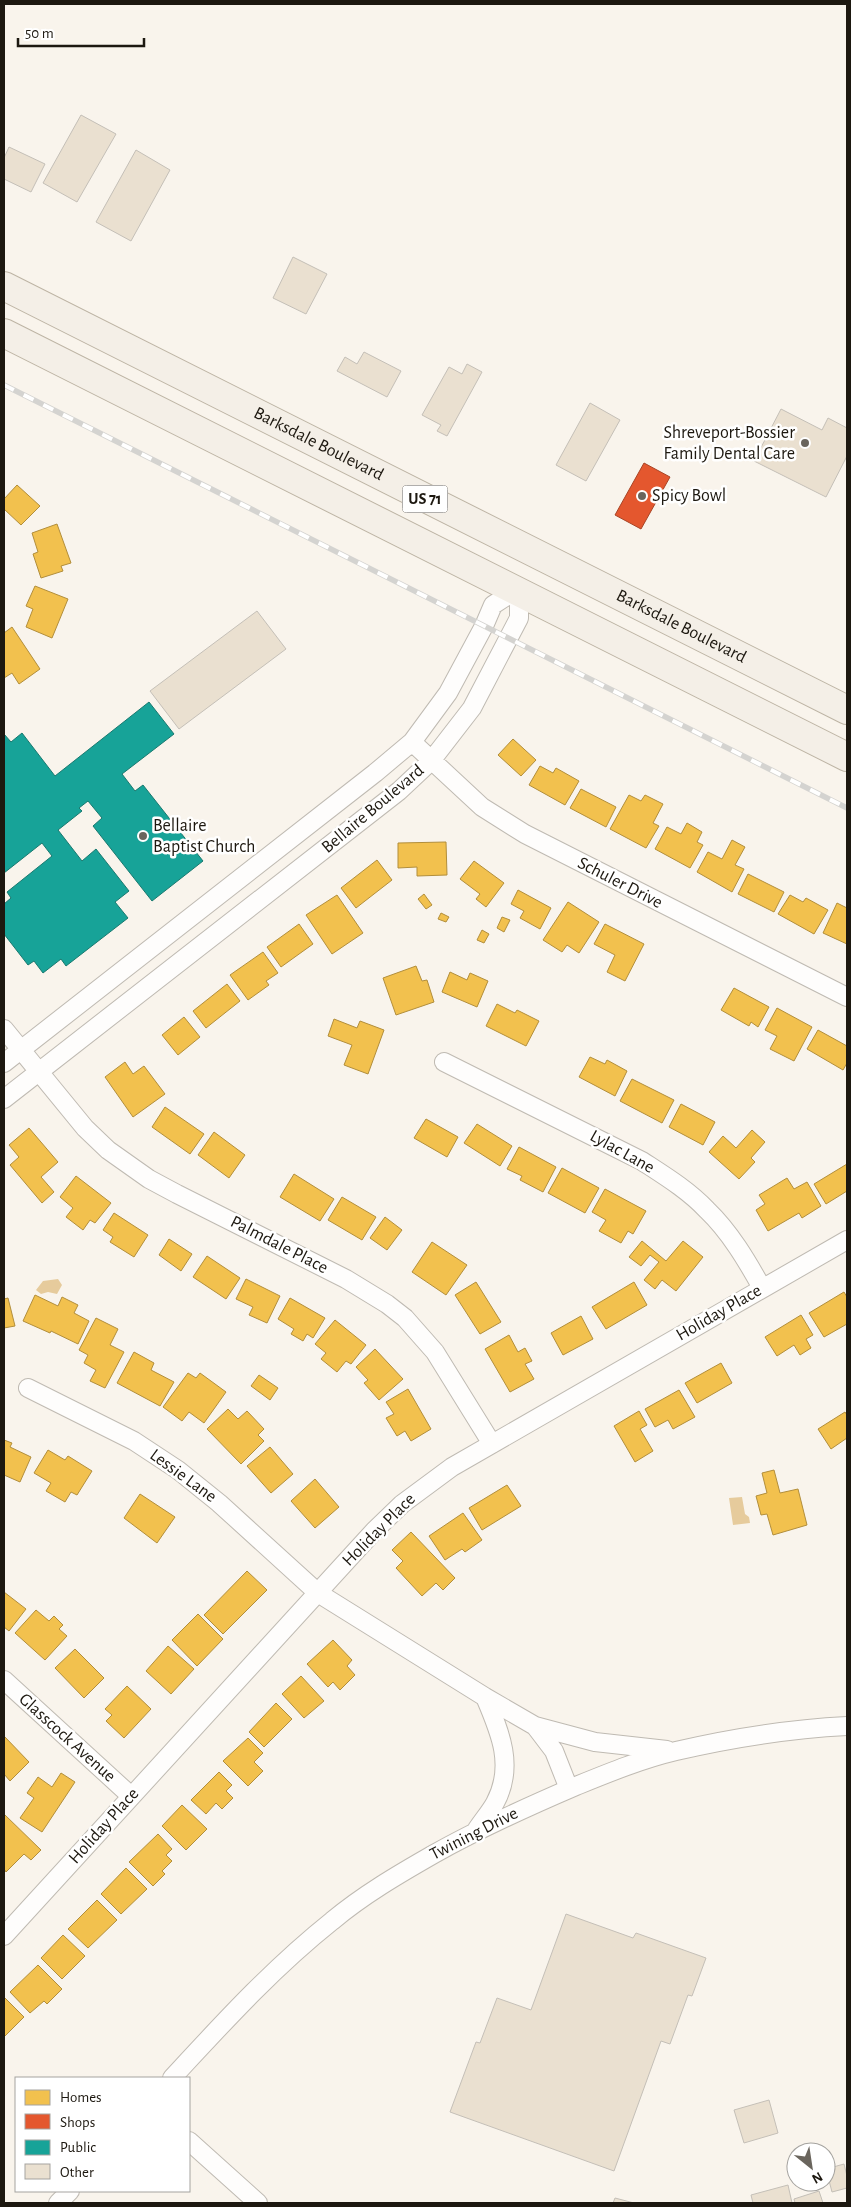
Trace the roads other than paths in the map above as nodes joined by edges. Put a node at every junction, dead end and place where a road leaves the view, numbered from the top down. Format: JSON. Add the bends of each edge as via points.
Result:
{"nodes":[{"id":1,"x":4,"y":286,"type":"edge"},
{"id":2,"x":4,"y":333,"type":"edge"},
{"id":3,"x":536,"y":554,"type":"junction"},
{"id":4,"x":516,"y":590,"type":"junction"},
{"id":5,"x":847,"y":710,"type":"edge"},
{"id":6,"x":412,"y":742,"type":"junction"},
{"id":7,"x":847,"y":757,"type":"edge"},
{"id":8,"x":431,"y":761,"type":"junction"},
{"id":9,"x":298,"y":834,"type":"junction"},
{"id":10,"x":315,"y":857,"type":"junction"},
{"id":11,"x":217,"y":897,"type":"junction"},
{"id":12,"x":234,"y":919,"type":"junction"},
{"id":13,"x":847,"y":996,"type":"edge"},
{"id":14,"x":4,"y":1029,"type":"edge"},
{"id":15,"x":20,"y":1050,"type":"junction"},
{"id":16,"x":444,"y":1062,"type":"dead end"},
{"id":17,"x":4,"y":1063,"type":"edge"},
{"id":18,"x":40,"y":1071,"type":"junction"},
{"id":19,"x":4,"y":1099,"type":"edge"},
{"id":20,"x":847,"y":1240,"type":"edge"},
{"id":21,"x":762,"y":1288,"type":"junction"},
{"id":22,"x":28,"y":1388,"type":"dead end"},
{"id":23,"x":492,"y":1444,"type":"junction"},
{"id":24,"x":318,"y":1593,"type":"junction"},
{"id":25,"x":4,"y":1680,"type":"edge"},
{"id":26,"x":485,"y":1697,"type":"junction"},
{"id":27,"x":535,"y":1726,"type":"junction"},
{"id":28,"x":847,"y":1726,"type":"edge"},
{"id":29,"x":675,"y":1751,"type":"junction"},
{"id":30,"x":569,"y":1789,"type":"junction"},
{"id":31,"x":132,"y":1796,"type":"junction"},
{"id":32,"x":477,"y":1830,"type":"junction"},
{"id":33,"x":4,"y":1936,"type":"edge"},
{"id":34,"x":173,"y":2077,"type":"edge"},
{"id":35,"x":190,"y":2142,"type":"edge"},
{"id":36,"x":69,"y":2192,"type":"edge"},
{"id":37,"x":58,"y":2203,"type":"edge"},
{"id":38,"x":258,"y":2203,"type":"edge"}],
"edges":[{"from":1,"to":3,"type":"main road","name":"Barksdale Boulevard","number":"US 71"},
{"from":2,"to":4,"type":"main road","number":"US 71"},
{"from":3,"to":4,"type":"main road"},
{"from":3,"to":5,"type":"main road","name":"Barksdale Boulevard","number":"US 71"},
{"from":4,"to":6,"type":"street","name":"Bellaire Boulevard","via":[[493,605],[448,693]]},
{"from":4,"to":7,"type":"main road","number":"US 71"},
{"from":4,"to":8,"type":"street","name":"Bellaire Boulevard","via":[[519,618],[472,708]]},
{"from":6,"to":8,"type":"street","name":"Schuler Drive"},
{"from":6,"to":9,"type":"street","name":"Bellaire Boulevard"},
{"from":8,"to":10,"type":"street","name":"Bellaire Boulevard","via":[[399,791]]},
{"from":8,"to":13,"type":"street","name":"Schuler Drive","via":[[482,807],[525,834]]},
{"from":9,"to":10,"type":"street"},
{"from":9,"to":11,"type":"street","name":"Bellaire Boulevard"},
{"from":10,"to":12,"type":"street","name":"Bellaire Boulevard"},
{"from":11,"to":12,"type":"street"},
{"from":11,"to":15,"type":"street","name":"Bellaire Boulevard"},
{"from":12,"to":18,"type":"street","name":"Bellaire Boulevard"},
{"from":14,"to":15,"type":"street","name":"Palmdale Place"},
{"from":15,"to":17,"type":"street","name":"Bellaire Boulevard"},
{"from":15,"to":18,"type":"street","name":"Palmdale Place"},
{"from":16,"to":21,"type":"street","name":"Lylac Lane","via":[[635,1157],[672,1181],[714,1217]]},
{"from":18,"to":19,"type":"street","name":"Bellaire Boulevard"},
{"from":18,"to":23,"type":"street","name":"Palmdale Place","via":[[85,1128],[108,1150],[150,1178],[346,1279],[404,1318],[435,1352]]},
{"from":20,"to":21,"type":"street","name":"Holiday Place"},
{"from":21,"to":23,"type":"street","name":"Holiday Place"},
{"from":22,"to":24,"type":"street","name":"Lessie Lane","via":[[134,1442],[178,1470]]},
{"from":23,"to":24,"type":"street","name":"Holiday Place","via":[[452,1467],[402,1504]]},
{"from":24,"to":26,"type":"street","name":"Lessie Lane"},
{"from":24,"to":31,"type":"street","name":"Holiday Place"},
{"from":25,"to":31,"type":"street","name":"Glasscock Avenue"},
{"from":26,"to":27,"type":"street","name":"Lessie Lane"},
{"from":26,"to":32,"type":"street","via":[[506,1755],[496,1801]]},
{"from":27,"to":29,"type":"street","via":[[595,1742]]},
{"from":27,"to":30,"type":"street","via":[[554,1751]]},
{"from":28,"to":29,"type":"street","name":"Twining Drive","via":[[816,1727]]},
{"from":29,"to":30,"type":"street","name":"Twining Drive","via":[[617,1769]]},
{"from":30,"to":32,"type":"street","name":"Twining Drive"},
{"from":31,"to":33,"type":"street","name":"Holiday Place"},
{"from":32,"to":34,"type":"street","name":"Twining Drive","via":[[398,1875],[334,1919],[279,1966]]},
{"from":35,"to":38,"type":"street"},
{"from":36,"to":37,"type":"street"}]}
